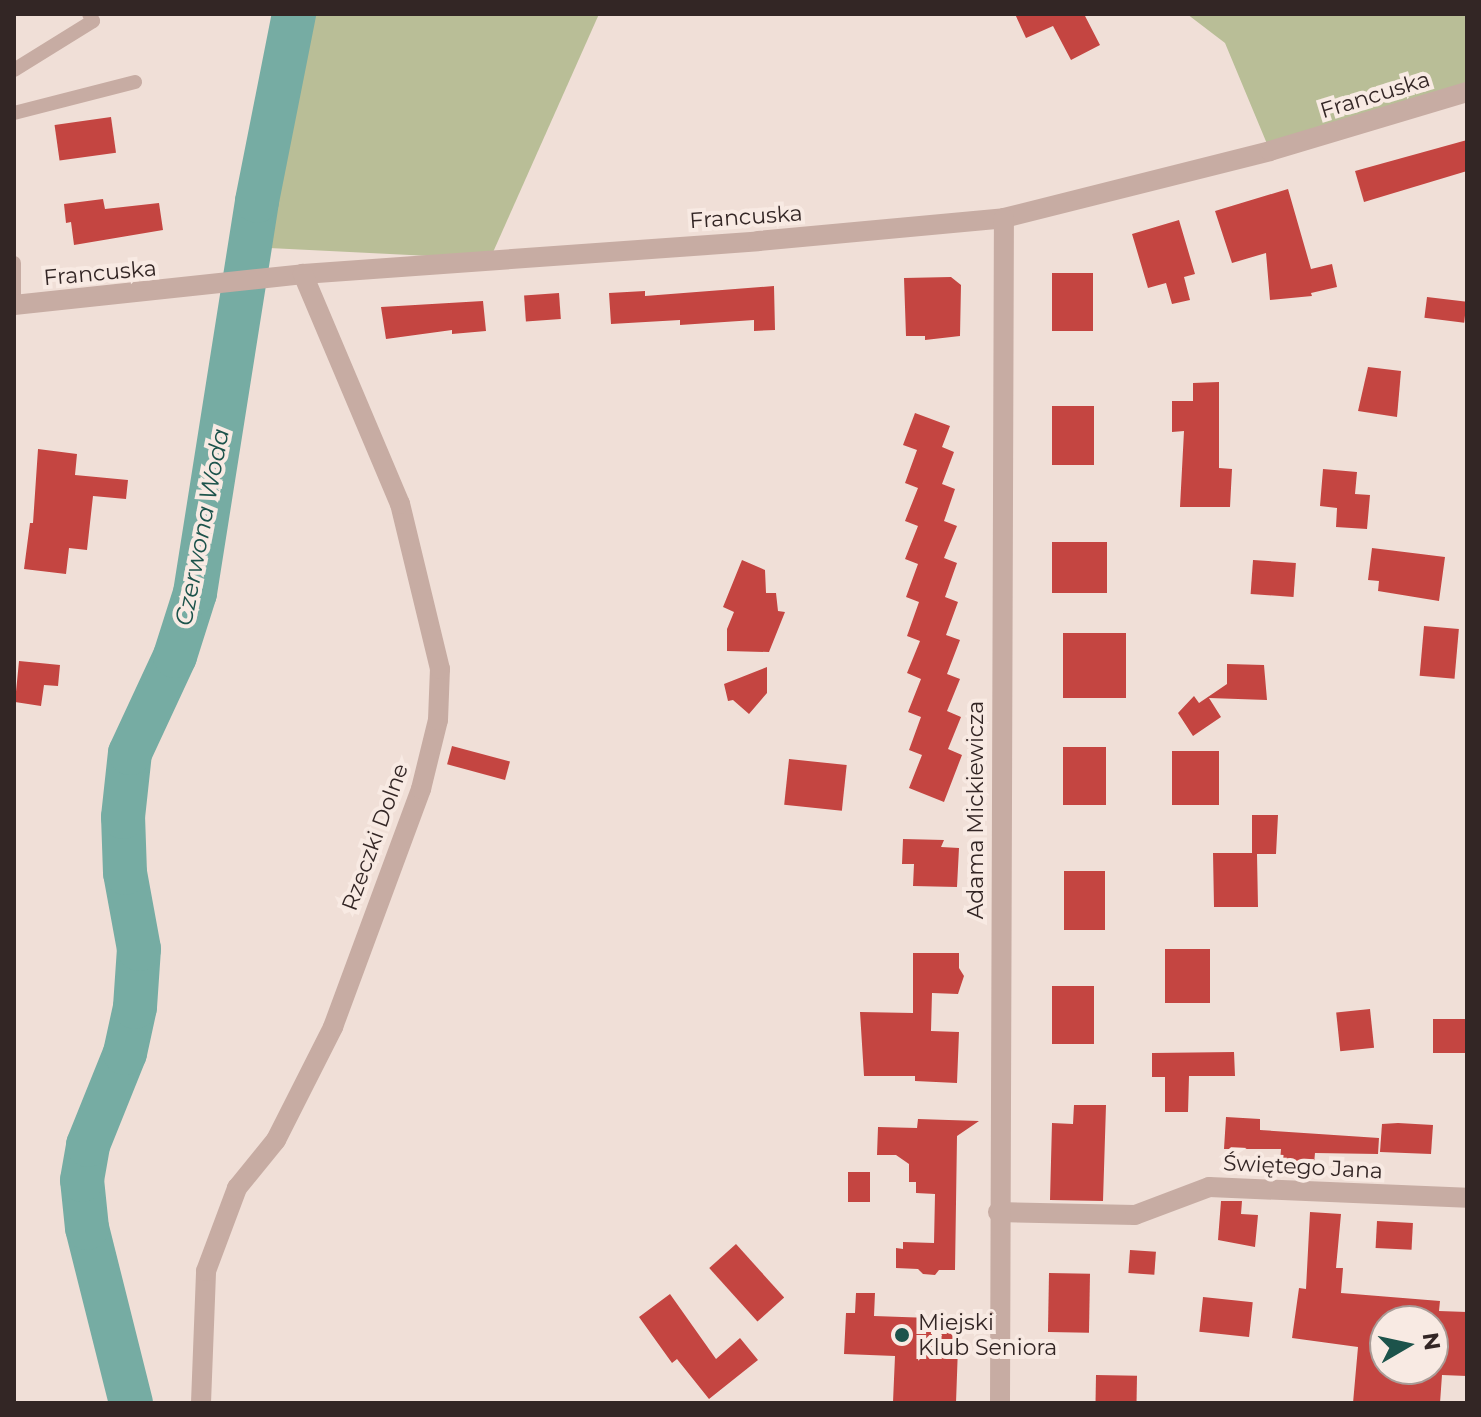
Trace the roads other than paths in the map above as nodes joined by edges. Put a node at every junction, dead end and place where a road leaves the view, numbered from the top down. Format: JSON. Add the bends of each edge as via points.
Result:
{"nodes":[{"id":1,"x":89,"y":14,"type":"edge"},
{"id":2,"x":14,"y":70,"type":"edge"},
{"id":3,"x":135,"y":82,"type":"dead end"},
{"id":4,"x":1467,"y":92,"type":"edge"},
{"id":5,"x":14,"y":113,"type":"edge"},
{"id":6,"x":1004,"y":218,"type":"junction"},
{"id":7,"x":14,"y":263,"type":"edge"},
{"id":8,"x":303,"y":274,"type":"junction"},
{"id":9,"x":14,"y":305,"type":"edge"},
{"id":10,"x":1467,"y":1198,"type":"edge"},
{"id":11,"x":998,"y":1212,"type":"junction"},
{"id":12,"x":201,"y":1403,"type":"edge"},
{"id":13,"x":1000,"y":1403,"type":"edge"}],
"edges":[{"from":1,"to":2,"type":"lane","via":[[93,21]]},
{"from":3,"to":5,"type":"lane"},
{"from":4,"to":6,"type":"street","name":"Francuska","via":[[1270,151]]},
{"from":6,"to":8,"type":"street","name":"Francuska"},
{"from":6,"to":11,"type":"street","name":"Adama Mickiewicza"},
{"from":7,"to":9,"type":"lane"},
{"from":8,"to":9,"type":"street","name":"Francuska"},
{"from":8,"to":12,"type":"street","name":"Rzeczki Dolne","via":[[400,504],[440,669],[438,720],[421,789],[333,1027],[276,1140],[237,1188],[206,1271]]},
{"from":10,"to":11,"type":"street","name":"Świętego Jana","via":[[1209,1187],[1135,1215]]},
{"from":11,"to":13,"type":"street","name":"Adama Mickiewicza"}]}
